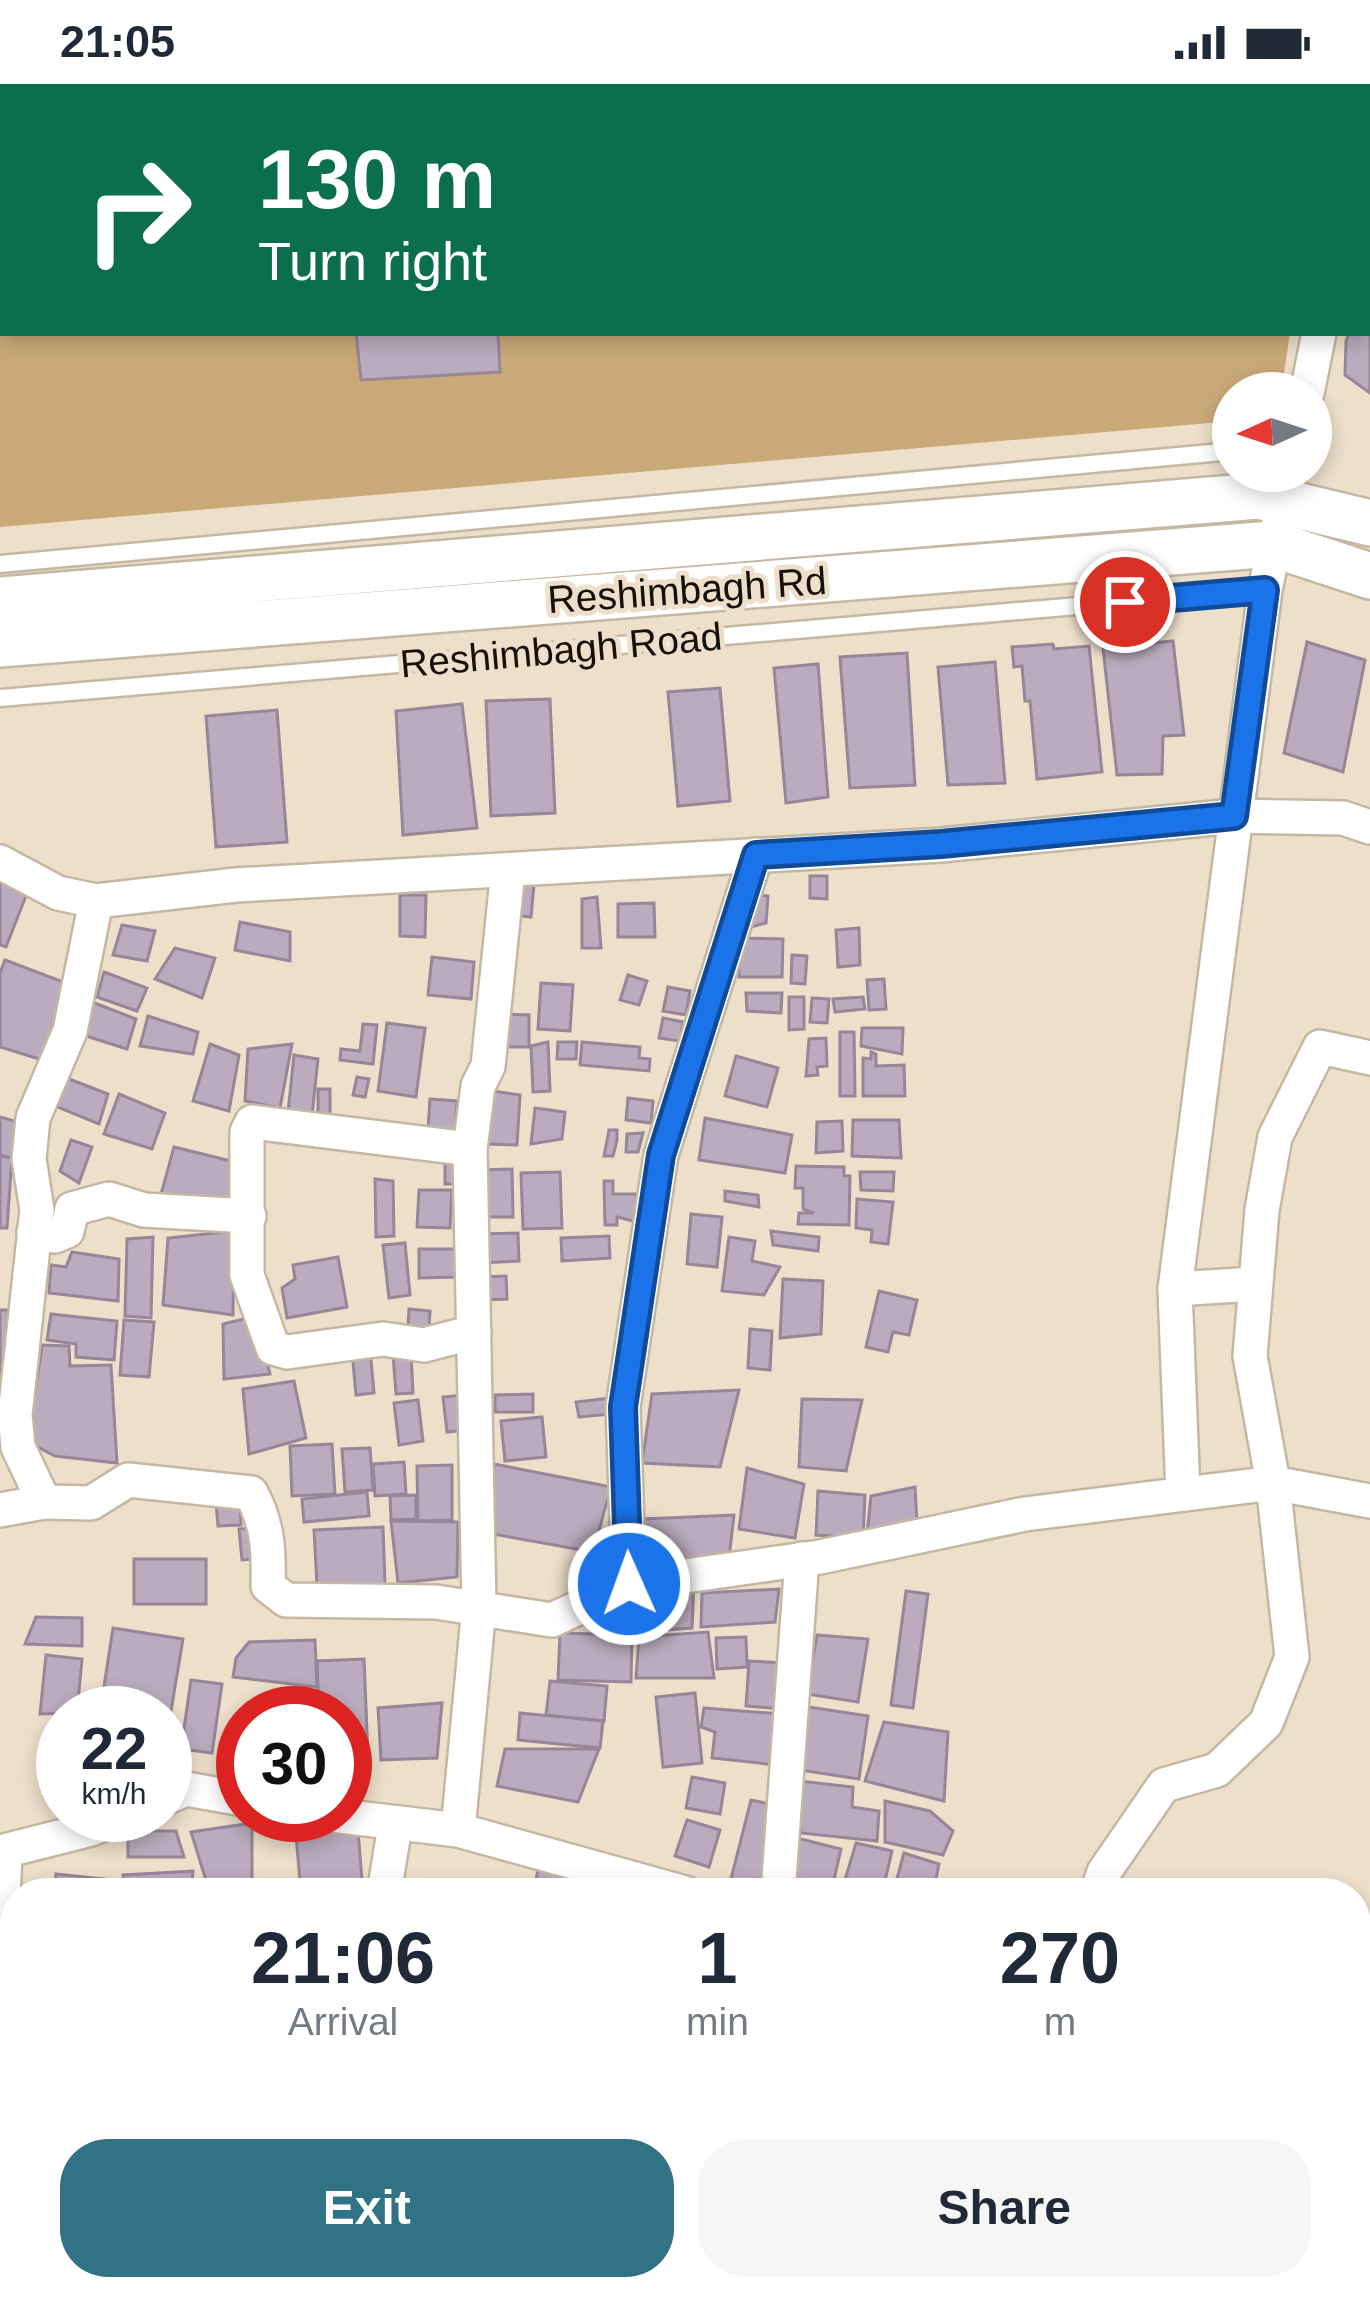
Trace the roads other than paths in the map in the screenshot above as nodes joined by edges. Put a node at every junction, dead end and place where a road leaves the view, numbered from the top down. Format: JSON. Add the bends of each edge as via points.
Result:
{"nodes":[{"id":1,"x":1318,"y":336,"type":"edge"},
{"id":2,"x":1311,"y":372,"type":"edge"},
{"id":3,"x":1212,"y":453,"type":"edge"},
{"id":4,"x":1223,"y":492,"type":"edge"},
{"id":5,"x":1285,"y":492,"type":"edge"},
{"id":6,"x":1302,"y":492,"type":"edge"},
{"id":7,"x":1370,"y":523,"type":"edge"},
{"id":8,"x":1274,"y":544,"type":"junction"},
{"id":9,"x":0,"y":564,"type":"edge"},
{"id":10,"x":1370,"y":576,"type":"edge"},
{"id":11,"x":1265,"y":590,"type":"junction"},
{"id":12,"x":0,"y":600,"type":"edge"},
{"id":13,"x":0,"y":644,"type":"edge"},
{"id":14,"x":0,"y":698,"type":"edge"},
{"id":15,"x":1234,"y":816,"type":"junction"},
{"id":16,"x":1370,"y":827,"type":"edge"},
{"id":17,"x":756,"y":855,"type":"junction"},
{"id":18,"x":0,"y":862,"type":"edge"},
{"id":19,"x":508,"y":870,"type":"junction"},
{"id":20,"x":96,"y":901,"type":"junction"},
{"id":21,"x":1370,"y":1058,"type":"edge"},
{"id":22,"x":470,"y":1149,"type":"junction"},
{"id":23,"x":249,"y":1216,"type":"junction"},
{"id":24,"x":34,"y":1232,"type":"junction"},
{"id":25,"x":1255,"y":1284,"type":"junction"},
{"id":26,"x":1175,"y":1288,"type":"junction"},
{"id":27,"x":474,"y":1332,"type":"junction"},
{"id":28,"x":1273,"y":1483,"type":"junction"},
{"id":29,"x":1183,"y":1494,"type":"junction"},
{"id":30,"x":1370,"y":1501,"type":"edge"},
{"id":31,"x":44,"y":1502,"type":"junction"},
{"id":32,"x":0,"y":1510,"type":"edge"},
{"id":33,"x":802,"y":1559,"type":"junction"},
{"id":34,"x":629,"y":1584,"type":"junction"},
{"id":35,"x":479,"y":1607,"type":"junction"},
{"id":36,"x":372,"y":1822,"type":"edge"},
{"id":37,"x":395,"y":1826,"type":"junction"},
{"id":38,"x":458,"y":1830,"type":"junction"},
{"id":39,"x":39,"y":1842,"type":"edge"},
{"id":40,"x":2,"y":1851,"type":"edge"},
{"id":41,"x":386,"y":1878,"type":"edge"},
{"id":42,"x":632,"y":1878,"type":"edge"},
{"id":43,"x":779,"y":1878,"type":"edge"},
{"id":44,"x":1102,"y":1878,"type":"edge"},
{"id":45,"x":0,"y":2053,"type":"edge"},
{"id":46,"x":0,"y":2109,"type":"edge"}],
"edges":[{"from":1,"to":2,"type":"street"},
{"from":3,"to":9,"type":"lane"},
{"from":4,"to":12,"type":"main road"},
{"from":5,"to":8,"type":"street"},
{"from":6,"to":7,"type":"main road"},
{"from":8,"to":10,"type":"main road","name":"Reshimbagh Rd"},
{"from":8,"to":11,"type":"street"},
{"from":8,"to":13,"type":"main road","name":"Reshimbagh Rd"},
{"from":11,"to":14,"type":"lane","name":"Reshimbagh Road"},
{"from":11,"to":15,"type":"street"},
{"from":15,"to":16,"type":"street","via":[[1343,818]]},
{"from":15,"to":17,"type":"street"},
{"from":15,"to":26,"type":"street"},
{"from":17,"to":19,"type":"street"},
{"from":17,"to":34,"type":"street","via":[[661,1155],[623,1407]]},
{"from":18,"to":20,"type":"street","via":[[58,893]]},
{"from":19,"to":20,"type":"street"},
{"from":19,"to":22,"type":"street","via":[[488,1066]]},
{"from":20,"to":24,"type":"street","via":[[70,1031],[32,1118]]},
{"from":21,"to":25,"type":"street","via":[[1319,1047],[1275,1137]]},
{"from":22,"to":23,"type":"street","via":[[252,1122]]},
{"from":22,"to":27,"type":"street"},
{"from":23,"to":24,"type":"street","via":[[144,1210],[109,1199],[72,1209],[67,1232]]},
{"from":23,"to":27,"type":"street","via":[[247,1275],[273,1348],[383,1339],[424,1345]]},
{"from":24,"to":31,"type":"street","via":[[15,1415],[18,1447]]},
{"from":25,"to":26,"type":"street"},
{"from":25,"to":28,"type":"street","via":[[1250,1356]]},
{"from":26,"to":29,"type":"street"},
{"from":27,"to":35,"type":"street"},
{"from":28,"to":29,"type":"street"},
{"from":28,"to":30,"type":"street"},
{"from":28,"to":44,"type":"street","via":[[1292,1657],[1266,1724],[1217,1770],[1164,1785]]},
{"from":29,"to":33,"type":"street","via":[[1025,1514]]},
{"from":31,"to":32,"type":"street"},
{"from":31,"to":35,"type":"street","via":[[91,1503],[128,1480],[251,1493],[269,1539],[268,1586],[286,1600]]},
{"from":33,"to":34,"type":"street"},
{"from":33,"to":43,"type":"street"},
{"from":34,"to":35,"type":"street","via":[[552,1620]]},
{"from":35,"to":38,"type":"street"},
{"from":36,"to":37,"type":"street"},
{"from":37,"to":38,"type":"street"},
{"from":37,"to":41,"type":"street"},
{"from":38,"to":42,"type":"street"},
{"from":39,"to":40,"type":"street"},
{"from":45,"to":46,"type":"street"}]}
